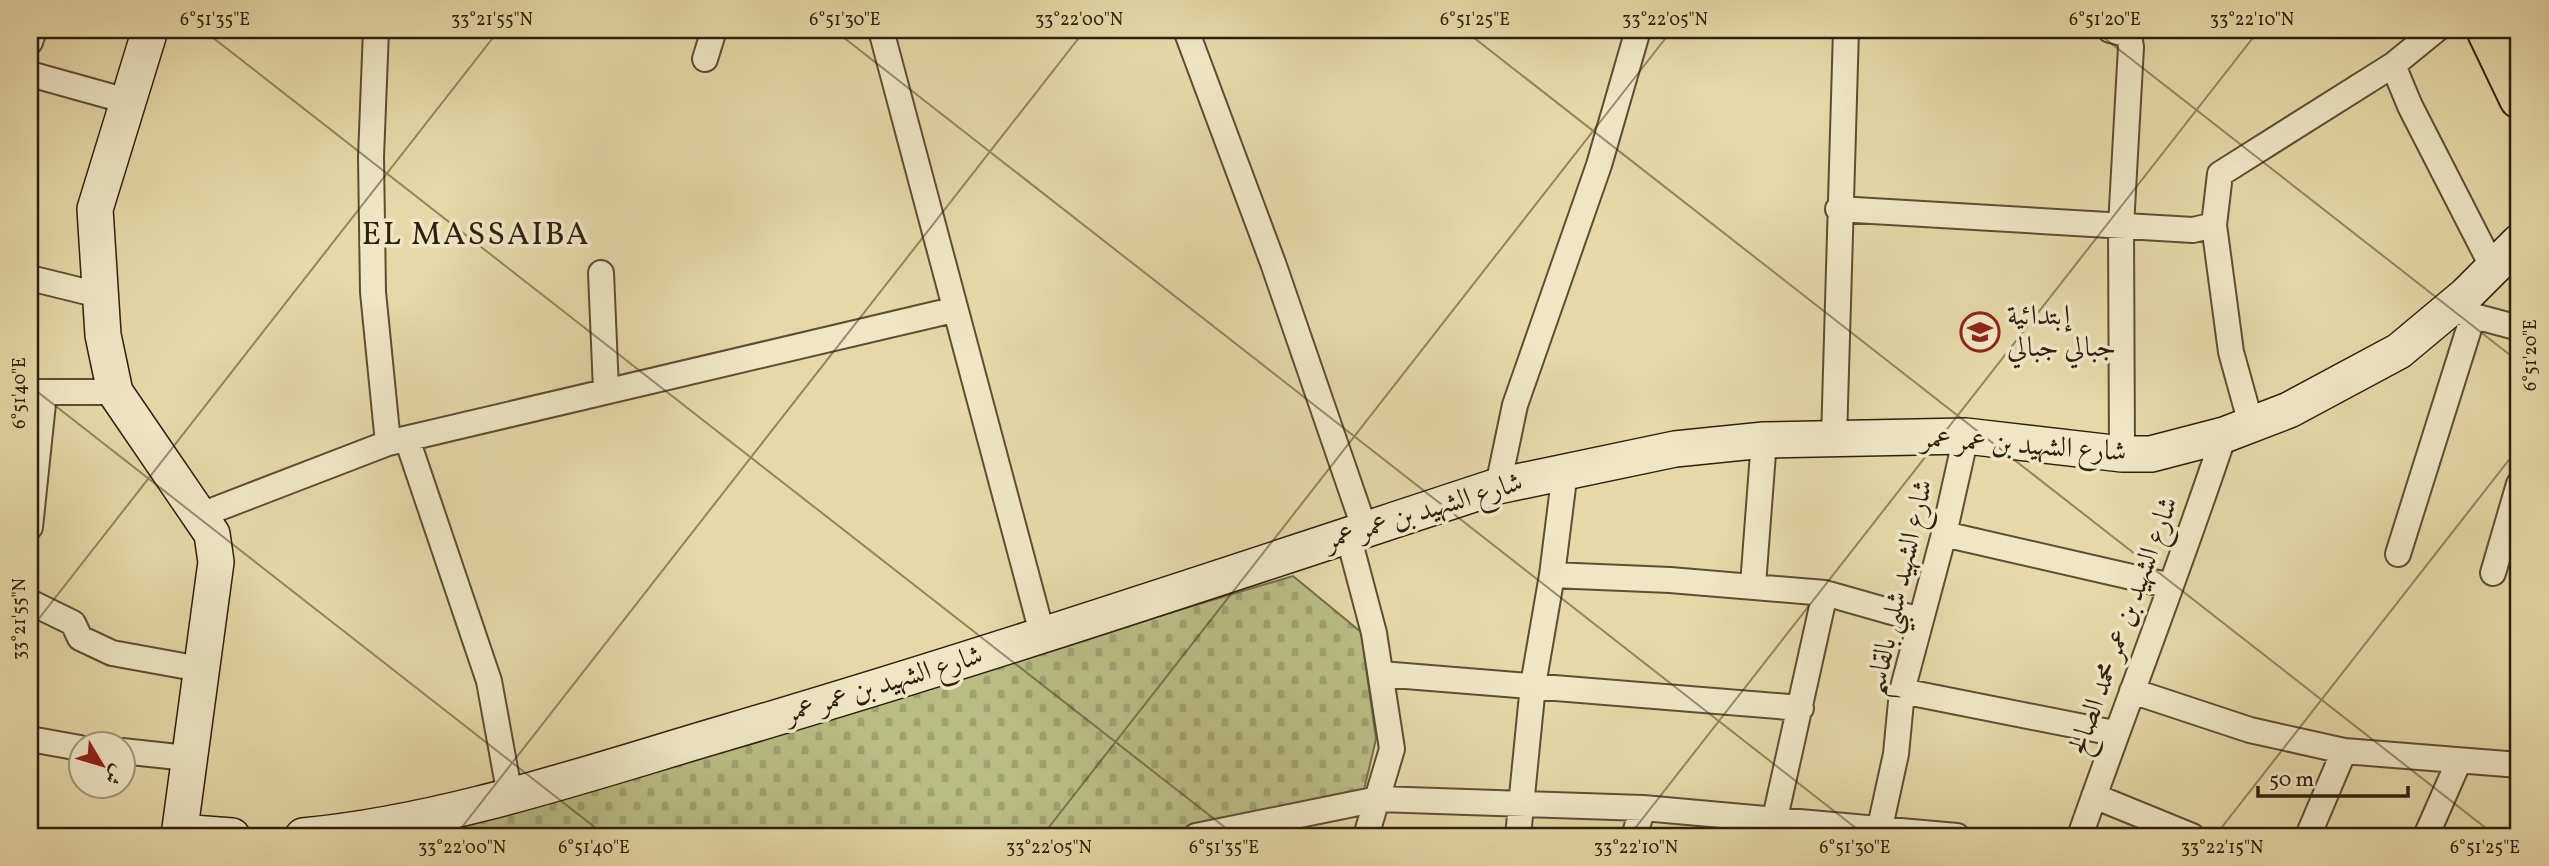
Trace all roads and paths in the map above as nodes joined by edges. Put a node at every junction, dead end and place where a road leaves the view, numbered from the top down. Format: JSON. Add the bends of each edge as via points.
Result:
{"nodes":[{"id":1,"x":34,"y":30,"type":"edge"},
{"id":2,"x":150,"y":30,"type":"edge"},
{"id":3,"x":376,"y":30,"type":"edge"},
{"id":4,"x":714,"y":30,"type":"edge"},
{"id":5,"x":881,"y":30,"type":"edge"},
{"id":6,"x":1186,"y":30,"type":"edge"},
{"id":7,"x":1638,"y":30,"type":"edge"},
{"id":8,"x":1846,"y":30,"type":"edge"},
{"id":9,"x":2110,"y":30,"type":"edge"},
{"id":10,"x":2436,"y":30,"type":"edge"},
{"id":11,"x":2486,"y":30,"type":"edge"},
{"id":12,"x":30,"y":41,"type":"edge"},
{"id":13,"x":705,"y":59,"type":"dead end"},
{"id":14,"x":2393,"y":65,"type":"junction"},
{"id":15,"x":30,"y":74,"type":"edge"},
{"id":16,"x":2519,"y":99,"type":"edge"},
{"id":17,"x":127,"y":101,"type":"junction"},
{"id":18,"x":1838,"y":209,"type":"junction"},
{"id":19,"x":2214,"y":225,"type":"junction"},
{"id":20,"x":2121,"y":226,"type":"junction"},
{"id":21,"x":2519,"y":242,"type":"edge"},
{"id":22,"x":2493,"y":268,"type":"junction"},
{"id":23,"x":601,"y":273,"type":"dead end"},
{"id":24,"x":30,"y":278,"type":"edge"},
{"id":25,"x":99,"y":295,"type":"junction"},
{"id":26,"x":953,"y":310,"type":"junction"},
{"id":27,"x":2460,"y":313,"type":"junction"},
{"id":28,"x":2519,"y":328,"type":"edge"},
{"id":29,"x":606,"y":390,"type":"junction"},
{"id":30,"x":115,"y":392,"type":"junction"},
{"id":31,"x":37,"y":393,"type":"edge"},
{"id":32,"x":2237,"y":430,"type":"junction"},
{"id":33,"x":1966,"y":436,"type":"junction"},
{"id":34,"x":1834,"y":439,"type":"junction"},
{"id":35,"x":1764,"y":440,"type":"junction"},
{"id":36,"x":397,"y":441,"type":"junction"},
{"id":37,"x":2122,"y":454,"type":"junction"},
{"id":38,"x":1565,"y":471,"type":"junction"},
{"id":39,"x":2519,"y":484,"type":"edge"},
{"id":40,"x":1498,"y":486,"type":"junction"},
{"id":41,"x":201,"y":515,"type":"junction"},
{"id":42,"x":30,"y":527,"type":"edge"},
{"id":43,"x":1357,"y":532,"type":"junction"},
{"id":44,"x":1944,"y":534,"type":"junction"},
{"id":45,"x":2398,"y":554,"type":"dead end"},
{"id":46,"x":2493,"y":573,"type":"dead end"},
{"id":47,"x":1552,"y":575,"type":"junction"},
{"id":48,"x":1753,"y":585,"type":"junction"},
{"id":49,"x":2171,"y":586,"type":"junction"},
{"id":50,"x":1825,"y":593,"type":"junction"},
{"id":51,"x":30,"y":602,"type":"edge"},
{"id":52,"x":1920,"y":620,"type":"junction"},
{"id":53,"x":1043,"y":637,"type":"junction"},
{"id":54,"x":200,"y":669,"type":"junction"},
{"id":55,"x":1381,"y":674,"type":"junction"},
{"id":56,"x":1533,"y":685,"type":"junction"},
{"id":57,"x":1902,"y":691,"type":"junction"},
{"id":58,"x":2132,"y":691,"type":"junction"},
{"id":59,"x":1801,"y":708,"type":"junction"},
{"id":60,"x":2115,"y":733,"type":"junction"},
{"id":61,"x":30,"y":740,"type":"edge"},
{"id":62,"x":66,"y":746,"type":"edge"},
{"id":63,"x":2344,"y":751,"type":"junction"},
{"id":64,"x":136,"y":753,"type":"edge"},
{"id":65,"x":187,"y":758,"type":"junction"},
{"id":66,"x":2459,"y":761,"type":"junction"},
{"id":67,"x":2519,"y":765,"type":"edge"},
{"id":68,"x":510,"y":796,"type":"junction"},
{"id":69,"x":2094,"y":796,"type":"junction"},
{"id":70,"x":1378,"y":799,"type":"junction"},
{"id":71,"x":1520,"y":802,"type":"junction"},
{"id":72,"x":1643,"y":808,"type":"junction"},
{"id":73,"x":1774,"y":828,"type":"edge"},
{"id":74,"x":365,"y":833,"type":"edge"},
{"id":75,"x":1879,"y":833,"type":"edge"},
{"id":76,"x":179,"y":834,"type":"edge"},
{"id":77,"x":232,"y":836,"type":"edge"},
{"id":78,"x":303,"y":836,"type":"edge"},
{"id":79,"x":1197,"y":836,"type":"edge"},
{"id":80,"x":1366,"y":836,"type":"edge"},
{"id":81,"x":1518,"y":836,"type":"edge"},
{"id":82,"x":1634,"y":836,"type":"edge"},
{"id":83,"x":1957,"y":836,"type":"edge"},
{"id":84,"x":2080,"y":836,"type":"edge"},
{"id":85,"x":2192,"y":836,"type":"edge"},
{"id":86,"x":2308,"y":836,"type":"edge"},
{"id":87,"x":2426,"y":836,"type":"edge"}],
"edges":[{"from":1,"to":12,"type":"street"},
{"from":2,"to":17,"type":"street"},
{"from":3,"to":36,"type":"street","via":[[371,157],[373,292]]},
{"from":4,"to":13,"type":"street"},
{"from":5,"to":26,"type":"street"},
{"from":6,"to":43,"type":"street","via":[[1273,264]]},
{"from":7,"to":40,"type":"street","via":[[1599,165],[1515,405]]},
{"from":8,"to":18,"type":"street"},
{"from":9,"to":20,"type":"street","via":[[2129,35],[2131,47]]},
{"from":10,"to":14,"type":"street"},
{"from":11,"to":16,"type":"main road"},
{"from":14,"to":19,"type":"street","via":[[2220,174]]},
{"from":14,"to":22,"type":"street"},
{"from":15,"to":17,"type":"street"},
{"from":17,"to":25,"type":"street","via":[[95,209]]},
{"from":18,"to":20,"type":"street"},
{"from":18,"to":34,"type":"street"},
{"from":19,"to":20,"type":"street","via":[[2193,230]]},
{"from":19,"to":32,"type":"street"},
{"from":20,"to":37,"type":"street"},
{"from":21,"to":22,"type":"street","name":"شارع الشهيد بن عمر عمر"},
{"from":22,"to":27,"type":"street","name":"شارع الشهيد بن عمر عمر"},
{"from":23,"to":29,"type":"street"},
{"from":24,"to":25,"type":"street"},
{"from":25,"to":30,"type":"street"},
{"from":26,"to":29,"type":"street"},
{"from":26,"to":53,"type":"street"},
{"from":27,"to":28,"type":"street"},
{"from":27,"to":32,"type":"street","name":"شارع الشهيد بن عمر عمر","via":[[2289,410]]},
{"from":27,"to":45,"type":"street"},
{"from":29,"to":36,"type":"street"},
{"from":30,"to":31,"type":"street"},
{"from":30,"to":41,"type":"street"},
{"from":31,"to":42,"type":"street"},
{"from":32,"to":37,"type":"street","name":"شارع الشهيد بن عمر عمر","via":[[2151,454]]},
{"from":32,"to":49,"type":"street","name":"شارع الشهيد بن عمر محمد الصالح"},
{"from":33,"to":34,"type":"street","name":"شارع الشهيد بن عمر عمر"},
{"from":33,"to":37,"type":"street","name":"شارع الشهيد بن عمر عمر"},
{"from":33,"to":44,"type":"street","name":"شارع الشهيد شلبي بالقاسم"},
{"from":34,"to":35,"type":"street","name":"شارع الشهيد بن عمر عمر"},
{"from":35,"to":38,"type":"street","name":"شارع الشهيد بن عمر عمر","via":[[1675,449]]},
{"from":35,"to":48,"type":"street"},
{"from":36,"to":41,"type":"street"},
{"from":36,"to":68,"type":"street","via":[[489,681]]},
{"from":38,"to":40,"type":"street","name":"شارع الشهيد بن عمر عمر"},
{"from":38,"to":47,"type":"street"},
{"from":39,"to":46,"type":"street"},
{"from":40,"to":43,"type":"street","name":"شارع الشهيد بن عمر عمر"},
{"from":41,"to":54,"type":"street","via":[[212,534],[216,562]]},
{"from":43,"to":53,"type":"street","name":"شارع الشهيد بن عمر عمر"},
{"from":43,"to":55,"type":"street"},
{"from":44,"to":49,"type":"street"},
{"from":44,"to":52,"type":"street","name":"شارع الشهيد شلبي بالقاسم"},
{"from":47,"to":48,"type":"street"},
{"from":47,"to":56,"type":"street"},
{"from":48,"to":50,"type":"street"},
{"from":49,"to":58,"type":"street","name":"شارع الشهيد بن عمر محمد الصالح"},
{"from":50,"to":52,"type":"street"},
{"from":50,"to":59,"type":"street"},
{"from":51,"to":54,"type":"street","via":[[73,623],[80,638],[112,653]]},
{"from":52,"to":57,"type":"street","name":"شارع الشهيد شلبي بالقاسم"},
{"from":53,"to":68,"type":"street","name":"شارع الشهيد بن عمر عمر"},
{"from":54,"to":65,"type":"street"},
{"from":55,"to":56,"type":"street"},
{"from":55,"to":70,"type":"street","via":[[1392,749]]},
{"from":56,"to":59,"type":"street"},
{"from":56,"to":71,"type":"street"},
{"from":57,"to":60,"type":"street"},
{"from":57,"to":75,"type":"street","name":"شارع الشهيد شلبي بالقاسم","via":[[1896,754]]},
{"from":58,"to":60,"type":"street","name":"شارع الشهيد بن عمر محمد الصالح"},
{"from":58,"to":63,"type":"street","via":[[2250,730]]},
{"from":59,"to":73,"type":"street"},
{"from":60,"to":69,"type":"street","name":"شارع الشهيد بن عمر محمد الصالح"},
{"from":61,"to":62,"type":"street"},
{"from":63,"to":66,"type":"street"},
{"from":63,"to":86,"type":"street"},
{"from":64,"to":65,"type":"street"},
{"from":65,"to":76,"type":"street"},
{"from":66,"to":67,"type":"street"},
{"from":66,"to":87,"type":"street"},
{"from":68,"to":74,"type":"street","name":"شارع الشهيد بن عمر عمر"},
{"from":69,"to":84,"type":"street","name":"شارع الشهيد بن عمر محمد الصالح"},
{"from":69,"to":85,"type":"street"},
{"from":70,"to":71,"type":"street"},
{"from":70,"to":79,"type":"street"},
{"from":70,"to":80,"type":"street"},
{"from":71,"to":72,"type":"street"},
{"from":71,"to":81,"type":"street"},
{"from":72,"to":73,"type":"street"},
{"from":72,"to":82,"type":"street"},
{"from":73,"to":75,"type":"street"},
{"from":74,"to":78,"type":"street","name":"شارع الشهيد بن عمر عمر"},
{"from":75,"to":83,"type":"street"},
{"from":76,"to":77,"type":"street"}]}
